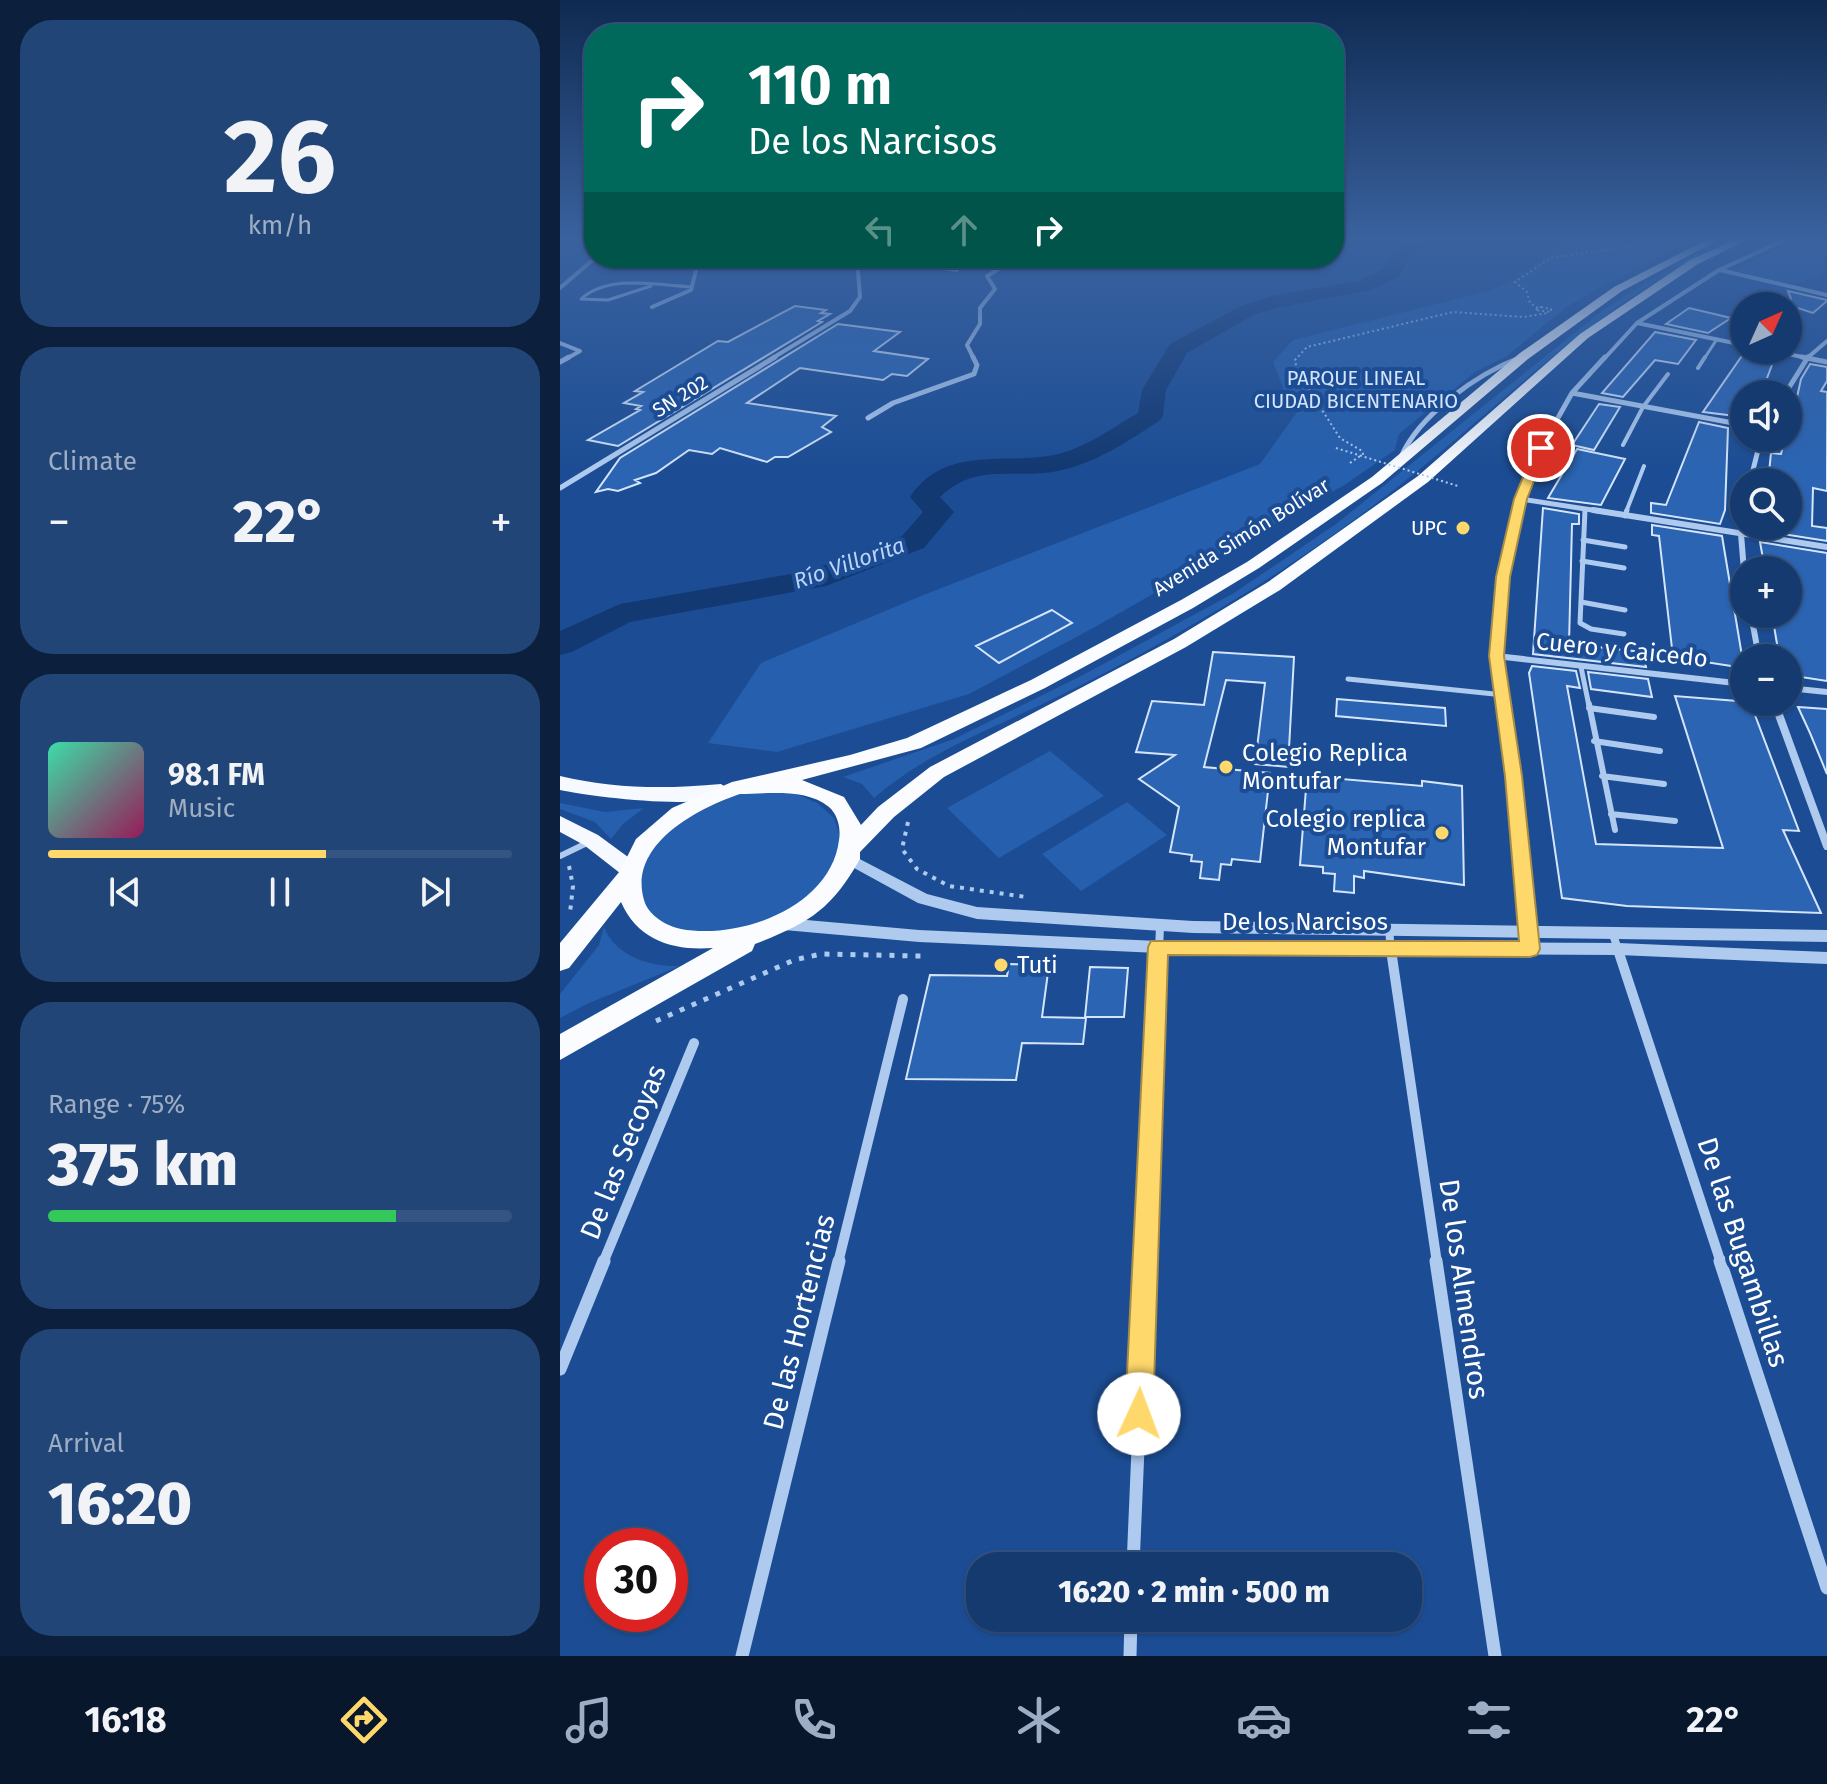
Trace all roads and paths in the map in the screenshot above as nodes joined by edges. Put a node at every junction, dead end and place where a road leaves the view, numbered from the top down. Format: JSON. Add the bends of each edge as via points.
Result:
{"nodes":[{"id":1,"x":845,"y":314,"type":"edge"},
{"id":2,"x":981,"y":314,"type":"edge"},
{"id":3,"x":1443,"y":314,"type":"edge"},
{"id":4,"x":1505,"y":314,"type":"edge"},
{"id":5,"x":1540,"y":314,"type":"edge"},
{"id":6,"x":1583,"y":314,"type":"edge"},
{"id":7,"x":1616,"y":314,"type":"edge"},
{"id":8,"x":1650,"y":314,"type":"edge"},
{"id":9,"x":1637,"y":323,"type":"junction"},
{"id":10,"x":1717,"y":339,"type":"junction"},
{"id":11,"x":1730,"y":341,"type":"edge"},
{"id":12,"x":1827,"y":341,"type":"edge"},
{"id":13,"x":560,"y":343,"type":"edge"},
{"id":14,"x":1524,"y":356,"type":"junction"},
{"id":15,"x":1802,"y":357,"type":"edge"},
{"id":16,"x":1807,"y":358,"type":"junction"},
{"id":17,"x":560,"y":362,"type":"edge"},
{"id":18,"x":1827,"y":362,"type":"edge"},
{"id":19,"x":1698,"y":368,"type":"dead end"},
{"id":20,"x":1668,"y":374,"type":"dead end"},
{"id":21,"x":1794,"y":380,"type":"edge"},
{"id":22,"x":1572,"y":393,"type":"junction"},
{"id":23,"x":1455,"y":397,"type":"junction"},
{"id":24,"x":1643,"y":407,"type":"junction"},
{"id":25,"x":1438,"y":412,"type":"junction"},
{"id":26,"x":868,"y":418,"type":"dead end"},
{"id":27,"x":1730,"y":423,"type":"edge"},
{"id":28,"x":1623,"y":445,"type":"dead end"},
{"id":29,"x":1336,"y":448,"type":"dead end"},
{"id":30,"x":1350,"y":463,"type":"dead end"},
{"id":31,"x":1399,"y":463,"type":"junction"},
{"id":32,"x":1644,"y":466,"type":"dead end"},
{"id":33,"x":1458,"y":486,"type":"dead end"},
{"id":34,"x":560,"y":488,"type":"edge"},
{"id":35,"x":1521,"y":499,"type":"junction"},
{"id":36,"x":1585,"y":510,"type":"junction"},
{"id":37,"x":1625,"y":516,"type":"junction"},
{"id":38,"x":1730,"y":532,"type":"edge"},
{"id":39,"x":1583,"y":540,"type":"junction"},
{"id":40,"x":1781,"y":540,"type":"edge"},
{"id":41,"x":1625,"y":547,"type":"dead end"},
{"id":42,"x":1827,"y":547,"type":"edge"},
{"id":43,"x":1582,"y":561,"type":"junction"},
{"id":44,"x":1624,"y":568,"type":"dead end"},
{"id":45,"x":1581,"y":602,"type":"junction"},
{"id":46,"x":1625,"y":610,"type":"dead end"},
{"id":47,"x":1624,"y":634,"type":"dead end"},
{"id":48,"x":1496,"y":656,"type":"junction"},
{"id":49,"x":1581,"y":667,"type":"junction"},
{"id":50,"x":1348,"y":679,"type":"dead end"},
{"id":51,"x":1730,"y":683,"type":"edge"},
{"id":52,"x":1802,"y":689,"type":"edge"},
{"id":53,"x":1827,"y":692,"type":"edge"},
{"id":54,"x":1504,"y":695,"type":"junction"},
{"id":55,"x":1589,"y":708,"type":"junction"},
{"id":56,"x":1779,"y":716,"type":"edge"},
{"id":57,"x":1654,"y":717,"type":"dead end"},
{"id":58,"x":1594,"y":741,"type":"junction"},
{"id":59,"x":1660,"y":751,"type":"dead end"},
{"id":60,"x":1602,"y":776,"type":"junction"},
{"id":61,"x":561,"y":783,"type":"edge"},
{"id":62,"x":1664,"y":784,"type":"dead end"},
{"id":63,"x":730,"y":789,"type":"junction"},
{"id":64,"x":1611,"y":814,"type":"junction"},
{"id":65,"x":912,"y":816,"type":"dead end"},
{"id":66,"x":1675,"y":821,"type":"dead end"},
{"id":67,"x":560,"y":823,"type":"edge"},
{"id":68,"x":1615,"y":830,"type":"dead end"},
{"id":69,"x":591,"y":840,"type":"junction"},
{"id":70,"x":1827,"y":846,"type":"edge"},
{"id":71,"x":852,"y":852,"type":"junction"},
{"id":72,"x":562,"y":855,"type":"edge"},
{"id":73,"x":631,"y":872,"type":"junction"},
{"id":74,"x":1032,"y":897,"type":"dead end"},
{"id":75,"x":567,"y":921,"type":"dead end"},
{"id":76,"x":1160,"y":926,"type":"junction"},
{"id":77,"x":776,"y":928,"type":"junction"},
{"id":78,"x":1389,"y":928,"type":"junction"},
{"id":79,"x":1529,"y":931,"type":"junction"},
{"id":80,"x":1612,"y":932,"type":"junction"},
{"id":81,"x":1827,"y":936,"type":"edge"},
{"id":82,"x":1158,"y":947,"type":"junction"},
{"id":83,"x":1390,"y":947,"type":"junction"},
{"id":84,"x":1530,"y":949,"type":"junction"},
{"id":85,"x":1619,"y":949,"type":"junction"},
{"id":86,"x":914,"y":956,"type":"dead end"},
{"id":87,"x":1827,"y":958,"type":"edge"},
{"id":88,"x":560,"y":961,"type":"edge"},
{"id":89,"x":903,"y":999,"type":"dead end"},
{"id":90,"x":651,"y":1024,"type":"dead end"},
{"id":91,"x":694,"y":1043,"type":"dead end"},
{"id":92,"x":560,"y":1048,"type":"edge"},
{"id":93,"x":560,"y":1369,"type":"edge"},
{"id":94,"x":1134,"y":1552,"type":"edge"},
{"id":95,"x":1827,"y":1588,"type":"edge"},
{"id":96,"x":1131,"y":1632,"type":"edge"},
{"id":97,"x":742,"y":1656,"type":"edge"},
{"id":98,"x":1130,"y":1656,"type":"edge"},
{"id":99,"x":1495,"y":1656,"type":"edge"}],
"edges":[{"from":1,"to":34,"type":"street","name":"SN 202"},
{"from":2,"to":26,"type":"street","via":[[967,345],[977,365],[974,374],[893,403]]},
{"from":3,"to":30,"type":"path","via":[[1307,347],[1295,360],[1340,438],[1362,451]]},
{"from":4,"to":5,"type":"path"},
{"from":6,"to":14,"type":"highway","name":"Avenida Simón Bolívar"},
{"from":7,"to":71,"type":"highway","via":[[1584,336],[1423,479],[1274,586],[1180,643],[937,772],[886,812]]},
{"from":8,"to":9,"type":"street"},
{"from":9,"to":10,"type":"street"},
{"from":9,"to":22,"type":"street"},
{"from":10,"to":11,"type":"street"},
{"from":10,"to":19,"type":"lane"},
{"from":12,"to":16,"type":"street"},
{"from":13,"to":17,"type":"street","via":[[580,351]]},
{"from":14,"to":23,"type":"street","via":[[1492,368]]},
{"from":14,"to":31,"type":"highway","name":"Avenida Simón Bolívar"},
{"from":15,"to":16,"type":"street"},
{"from":16,"to":18,"type":"street"},
{"from":16,"to":21,"type":"street"},
{"from":20,"to":24,"type":"lane"},
{"from":22,"to":24,"type":"street"},
{"from":22,"to":35,"type":"street","via":[[1541,448]]},
{"from":23,"to":25,"type":"street"},
{"from":23,"to":25,"type":"street","via":[[1360,403],[1361,407],[1420,402]]},
{"from":24,"to":27,"type":"street"},
{"from":24,"to":28,"type":"lane"},
{"from":25,"to":31,"type":"street","via":[[1410,436]]},
{"from":29,"to":33,"type":"path","bridge":true},
{"from":31,"to":63,"type":"highway","name":"Avenida Simón Bolívar","via":[[1253,565],[960,723],[852,762]]},
{"from":32,"to":37,"type":"lane"},
{"from":35,"to":36,"type":"street"},
{"from":35,"to":48,"type":"street","via":[[1503,577]]},
{"from":36,"to":37,"type":"street"},
{"from":36,"to":39,"type":"lane"},
{"from":37,"to":38,"type":"street"},
{"from":39,"to":41,"type":"lane"},
{"from":39,"to":43,"type":"lane"},
{"from":40,"to":42,"type":"street"},
{"from":43,"to":44,"type":"lane"},
{"from":43,"to":45,"type":"lane"},
{"from":45,"to":46,"type":"lane"},
{"from":45,"to":47,"type":"lane","via":[[1583,625]]},
{"from":48,"to":49,"type":"street","name":"Cuero y Caicedo"},
{"from":48,"to":54,"type":"street"},
{"from":49,"to":51,"type":"street","name":"Cuero y Caicedo"},
{"from":49,"to":55,"type":"lane"},
{"from":50,"to":54,"type":"lane"},
{"from":52,"to":53,"type":"street"},
{"from":54,"to":79,"type":"street"},
{"from":55,"to":57,"type":"lane"},
{"from":55,"to":58,"type":"lane"},
{"from":56,"to":70,"type":"street"},
{"from":58,"to":59,"type":"lane"},
{"from":58,"to":60,"type":"lane"},
{"from":60,"to":62,"type":"lane"},
{"from":60,"to":64,"type":"lane"},
{"from":61,"to":63,"type":"main road","via":[[646,795]]},
{"from":63,"to":71,"type":"highway","name":"Avenida Simón Bolívar","via":[[770,783],[823,793],[841,806],[852,825]]},
{"from":63,"to":73,"type":"highway","name":"Avenida Simón Bolívar","via":[[664,823],[644,844]]},
{"from":64,"to":66,"type":"lane"},
{"from":64,"to":68,"type":"lane"},
{"from":65,"to":74,"type":"path","via":[[902,849],[917,869],[949,886]]},
{"from":67,"to":69,"type":"main road"},
{"from":69,"to":72,"type":"lane"},
{"from":69,"to":73,"type":"main road"},
{"from":71,"to":76,"type":"street","name":"De los Narcisos","via":[[923,899],[955,910]]},
{"from":71,"to":77,"type":"highway","via":[[827,894]]},
{"from":72,"to":75,"type":"path","via":[[573,886]]},
{"from":73,"to":77,"type":"highway","via":[[633,904],[661,932],[710,942]]},
{"from":73,"to":88,"type":"highway","name":"Avenida Simón Bolívar"},
{"from":76,"to":78,"type":"street","name":"De los Narcisos"},
{"from":76,"to":82,"type":"street"},
{"from":77,"to":82,"type":"street","name":"De los Narcisos"},
{"from":77,"to":92,"type":"highway"},
{"from":78,"to":79,"type":"street","name":"De los Narcisos"},
{"from":78,"to":83,"type":"street","name":"De los Almendros"},
{"from":79,"to":80,"type":"street","name":"De los Narcisos"},
{"from":79,"to":84,"type":"street"},
{"from":80,"to":81,"type":"street","name":"De los Narcisos"},
{"from":80,"to":85,"type":"street","name":"De las Bugambillas"},
{"from":82,"to":83,"type":"street","name":"De los Narcisos"},
{"from":82,"to":94,"type":"street"},
{"from":83,"to":84,"type":"street","name":"De los Narcisos"},
{"from":83,"to":99,"type":"street","name":"De los Almendros"},
{"from":84,"to":85,"type":"street","name":"De los Narcisos"},
{"from":85,"to":87,"type":"street","name":"De los Narcisos"},
{"from":85,"to":95,"type":"street","name":"De las Bugambillas"},
{"from":86,"to":90,"type":"path","via":[[821,954],[794,960]]},
{"from":89,"to":97,"type":"street","name":"De las Hortencias"},
{"from":91,"to":93,"type":"street","name":"De las Secoyas"},
{"from":96,"to":98,"type":"street"}]}
